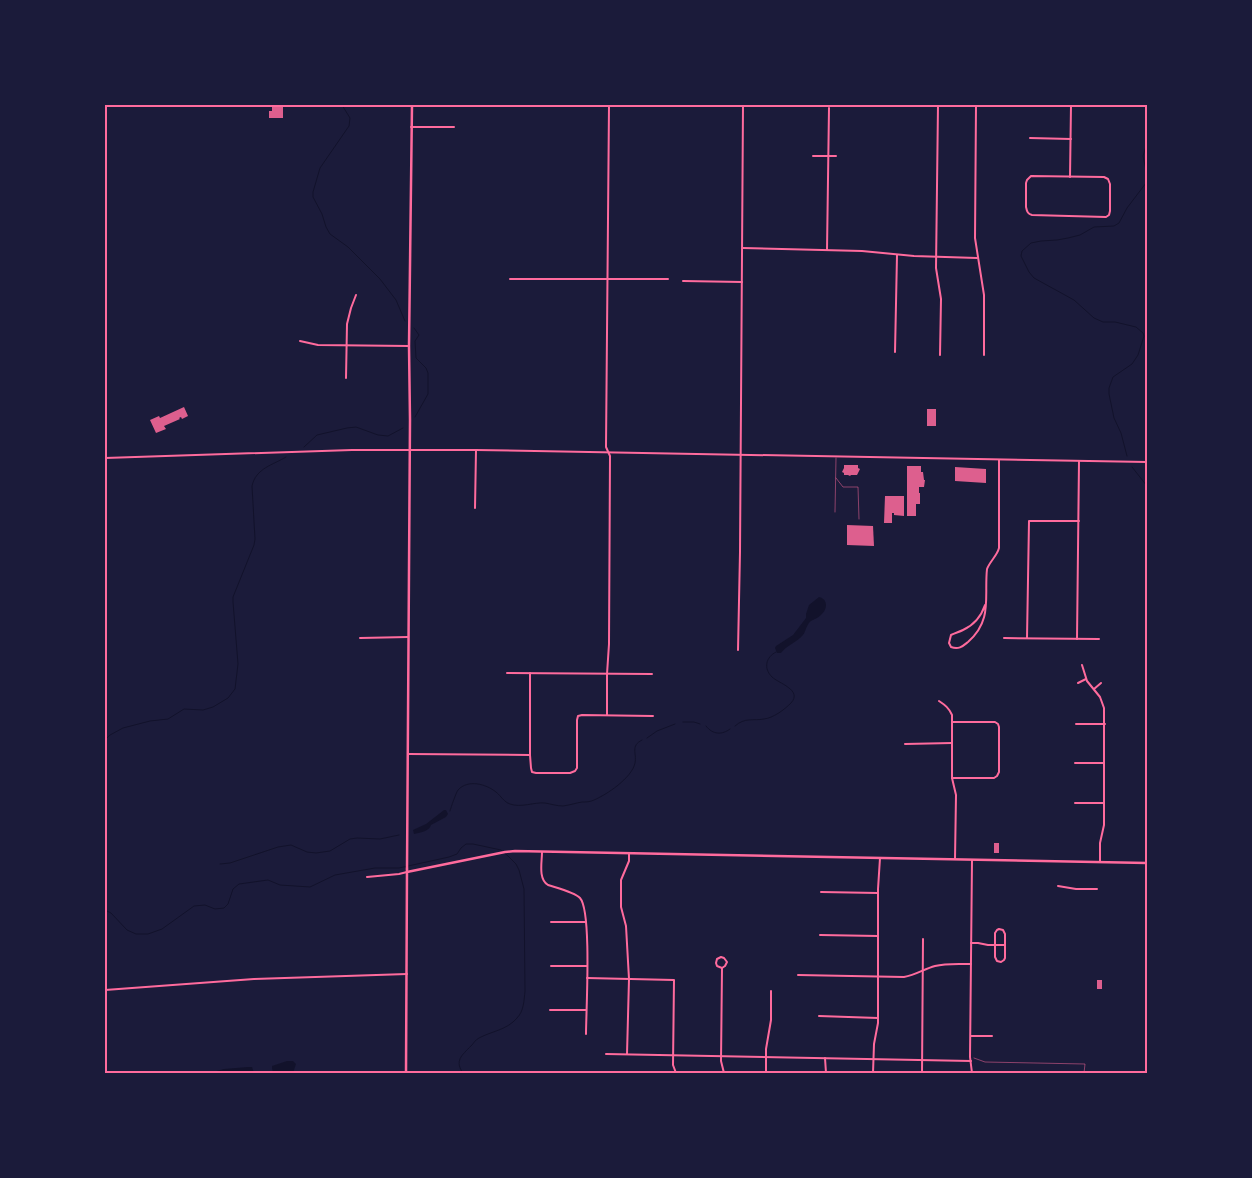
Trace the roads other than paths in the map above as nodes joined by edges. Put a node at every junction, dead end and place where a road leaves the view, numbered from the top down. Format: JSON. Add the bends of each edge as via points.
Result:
{"nodes":[{"id":1,"x":412,"y":105,"type":"edge"},
{"id":2,"x":609,"y":105,"type":"edge"},
{"id":3,"x":743,"y":105,"type":"edge"},
{"id":4,"x":938,"y":105,"type":"edge"},
{"id":5,"x":976,"y":105,"type":"edge"},
{"id":6,"x":1071,"y":105,"type":"edge"},
{"id":7,"x":829,"y":108,"type":"dead end"},
{"id":8,"x":411,"y":127,"type":"junction"},
{"id":9,"x":454,"y":127,"type":"dead end"},
{"id":10,"x":1030,"y":138,"type":"dead end"},
{"id":11,"x":1071,"y":139,"type":"junction"},
{"id":12,"x":813,"y":156,"type":"dead end"},
{"id":13,"x":828,"y":156,"type":"junction"},
{"id":14,"x":836,"y":156,"type":"dead end"},
{"id":15,"x":1070,"y":177,"type":"junction"},
{"id":16,"x":742,"y":248,"type":"junction"},
{"id":17,"x":827,"y":250,"type":"junction"},
{"id":18,"x":897,"y":254,"type":"junction"},
{"id":19,"x":936,"y":257,"type":"junction"},
{"id":20,"x":977,"y":258,"type":"junction"},
{"id":21,"x":510,"y":279,"type":"dead end"},
{"id":22,"x":668,"y":279,"type":"dead end"},
{"id":23,"x":608,"y":280,"type":"junction"},
{"id":24,"x":683,"y":281,"type":"dead end"},
{"id":25,"x":742,"y":282,"type":"junction"},
{"id":26,"x":356,"y":294,"type":"dead end"},
{"id":27,"x":300,"y":341,"type":"dead end"},
{"id":28,"x":346,"y":346,"type":"junction"},
{"id":29,"x":409,"y":346,"type":"junction"},
{"id":30,"x":896,"y":352,"type":"dead end"},
{"id":31,"x":940,"y":355,"type":"dead end"},
{"id":32,"x":984,"y":355,"type":"dead end"},
{"id":33,"x":346,"y":378,"type":"dead end"},
{"id":34,"x":1147,"y":439,"type":"edge"},
{"id":35,"x":409,"y":450,"type":"junction"},
{"id":36,"x":476,"y":450,"type":"junction"},
{"id":37,"x":609,"y":452,"type":"junction"},
{"id":38,"x":740,"y":454,"type":"junction"},
{"id":39,"x":836,"y":457,"type":"junction"},
{"id":40,"x":105,"y":458,"type":"edge"},
{"id":41,"x":1000,"y":459,"type":"junction"},
{"id":42,"x":1080,"y":460,"type":"junction"},
{"id":43,"x":1147,"y":462,"type":"edge"},
{"id":44,"x":836,"y":478,"type":"junction"},
{"id":45,"x":475,"y":508,"type":"dead end"},
{"id":46,"x":835,"y":512,"type":"dead end"},
{"id":47,"x":859,"y":519,"type":"dead end"},
{"id":48,"x":1078,"y":521,"type":"junction"},
{"id":49,"x":985,"y":605,"type":"junction"},
{"id":50,"x":408,"y":637,"type":"junction"},
{"id":51,"x":360,"y":638,"type":"dead end"},
{"id":52,"x":1004,"y":638,"type":"dead end"},
{"id":53,"x":1027,"y":638,"type":"junction"},
{"id":54,"x":1077,"y":639,"type":"junction"},
{"id":55,"x":1100,"y":639,"type":"dead end"},
{"id":56,"x":738,"y":650,"type":"dead end"},
{"id":57,"x":1082,"y":665,"type":"dead end"},
{"id":58,"x":507,"y":673,"type":"dead end"},
{"id":59,"x":530,"y":673,"type":"junction"},
{"id":60,"x":607,"y":674,"type":"junction"},
{"id":61,"x":652,"y":674,"type":"dead end"},
{"id":62,"x":1086,"y":679,"type":"junction"},
{"id":63,"x":1078,"y":683,"type":"dead end"},
{"id":64,"x":1101,"y":684,"type":"dead end"},
{"id":65,"x":1094,"y":689,"type":"junction"},
{"id":66,"x":939,"y":701,"type":"dead end"},
{"id":67,"x":607,"y":716,"type":"junction"},
{"id":68,"x":653,"y":716,"type":"dead end"},
{"id":69,"x":952,"y":722,"type":"junction"},
{"id":70,"x":1076,"y":724,"type":"dead end"},
{"id":71,"x":1105,"y":724,"type":"junction"},
{"id":72,"x":952,"y":743,"type":"junction"},
{"id":73,"x":905,"y":744,"type":"dead end"},
{"id":74,"x":408,"y":754,"type":"junction"},
{"id":75,"x":530,"y":755,"type":"junction"},
{"id":76,"x":1075,"y":763,"type":"dead end"},
{"id":77,"x":1104,"y":763,"type":"junction"},
{"id":78,"x":952,"y":778,"type":"junction"},
{"id":79,"x":1075,"y":803,"type":"dead end"},
{"id":80,"x":1104,"y":803,"type":"junction"},
{"id":81,"x":542,"y":852,"type":"junction"},
{"id":82,"x":629,"y":853,"type":"junction"},
{"id":83,"x":880,"y":858,"type":"junction"},
{"id":84,"x":955,"y":859,"type":"junction"},
{"id":85,"x":972,"y":860,"type":"junction"},
{"id":86,"x":1100,"y":862,"type":"junction"},
{"id":87,"x":1147,"y":863,"type":"edge"},
{"id":88,"x":407,"y":870,"type":"junction"},
{"id":89,"x":367,"y":877,"type":"dead end"},
{"id":90,"x":1058,"y":886,"type":"dead end"},
{"id":91,"x":1097,"y":889,"type":"dead end"},
{"id":92,"x":821,"y":892,"type":"dead end"},
{"id":93,"x":878,"y":893,"type":"junction"},
{"id":94,"x":551,"y":922,"type":"dead end"},
{"id":95,"x":586,"y":922,"type":"junction"},
{"id":96,"x":820,"y":935,"type":"dead end"},
{"id":97,"x":878,"y":936,"type":"junction"},
{"id":98,"x":922,"y":939,"type":"dead end"},
{"id":99,"x":971,"y":943,"type":"junction"},
{"id":100,"x":996,"y":945,"type":"junction"},
{"id":101,"x":1005,"y":945,"type":"junction"},
{"id":102,"x":971,"y":964,"type":"junction"},
{"id":103,"x":551,"y":966,"type":"dead end"},
{"id":104,"x":587,"y":966,"type":"junction"},
{"id":105,"x":722,"y":968,"type":"junction"},
{"id":106,"x":922,"y":971,"type":"junction"},
{"id":107,"x":406,"y":974,"type":"junction"},
{"id":108,"x":798,"y":975,"type":"dead end"},
{"id":109,"x":877,"y":977,"type":"junction"},
{"id":110,"x":587,"y":978,"type":"junction"},
{"id":111,"x":629,"y":979,"type":"junction"},
{"id":112,"x":105,"y":990,"type":"edge"},
{"id":113,"x":771,"y":991,"type":"dead end"},
{"id":114,"x":550,"y":1010,"type":"dead end"},
{"id":115,"x":586,"y":1010,"type":"junction"},
{"id":116,"x":820,"y":1016,"type":"dead end"},
{"id":117,"x":878,"y":1018,"type":"junction"},
{"id":118,"x":586,"y":1034,"type":"dead end"},
{"id":119,"x":970,"y":1036,"type":"junction"},
{"id":120,"x":992,"y":1036,"type":"dead end"},
{"id":121,"x":606,"y":1054,"type":"dead end"},
{"id":122,"x":627,"y":1055,"type":"junction"},
{"id":123,"x":673,"y":1055,"type":"junction"},
{"id":124,"x":721,"y":1057,"type":"junction"},
{"id":125,"x":766,"y":1057,"type":"junction"},
{"id":126,"x":826,"y":1058,"type":"junction"},
{"id":127,"x":873,"y":1059,"type":"junction"},
{"id":128,"x":922,"y":1060,"type":"junction"},
{"id":129,"x":971,"y":1061,"type":"junction"},
{"id":130,"x":406,"y":1073,"type":"edge"},
{"id":131,"x":676,"y":1073,"type":"edge"},
{"id":132,"x":724,"y":1073,"type":"edge"},
{"id":133,"x":766,"y":1073,"type":"edge"},
{"id":134,"x":826,"y":1073,"type":"edge"},
{"id":135,"x":873,"y":1073,"type":"edge"},
{"id":136,"x":922,"y":1073,"type":"edge"},
{"id":137,"x":972,"y":1073,"type":"edge"}],
"edges":[{"from":1,"to":8,"type":"main road"},
{"from":2,"to":23,"type":"street"},
{"from":3,"to":16,"type":"street"},
{"from":4,"to":19,"type":"street"},
{"from":5,"to":20,"type":"street"},
{"from":6,"to":11,"type":"street"},
{"from":7,"to":13,"type":"street"},
{"from":8,"to":9,"type":"street"},
{"from":8,"to":29,"type":"main road"},
{"from":10,"to":11,"type":"street"},
{"from":11,"to":15,"type":"street"},
{"from":12,"to":13,"type":"street"},
{"from":13,"to":14,"type":"street"},
{"from":13,"to":17,"type":"street"},
{"from":15,"to":15,"type":"street","via":[[1108,179],[1109,215],[1028,214],[1028,178]]},
{"from":16,"to":17,"type":"street"},
{"from":16,"to":25,"type":"street"},
{"from":17,"to":18,"type":"street"},
{"from":18,"to":19,"type":"street"},
{"from":18,"to":30,"type":"street"},
{"from":19,"to":20,"type":"street"},
{"from":19,"to":31,"type":"street","via":[[941,300]]},
{"from":20,"to":32,"type":"street","via":[[984,295]]},
{"from":21,"to":23,"type":"street"},
{"from":22,"to":23,"type":"street"},
{"from":23,"to":37,"type":"street","via":[[606,447]]},
{"from":24,"to":25,"type":"street"},
{"from":25,"to":38,"type":"street"},
{"from":26,"to":28,"type":"street","via":[[349,316]]},
{"from":27,"to":28,"type":"street"},
{"from":28,"to":29,"type":"street"},
{"from":28,"to":33,"type":"street"},
{"from":29,"to":35,"type":"main road"},
{"from":34,"to":43,"type":"street"},
{"from":35,"to":36,"type":"street"},
{"from":35,"to":40,"type":"street"},
{"from":35,"to":50,"type":"main road"},
{"from":36,"to":37,"type":"street"},
{"from":36,"to":45,"type":"street"},
{"from":37,"to":38,"type":"street"},
{"from":37,"to":60,"type":"street"},
{"from":38,"to":39,"type":"street"},
{"from":38,"to":56,"type":"street"},
{"from":39,"to":41,"type":"street"},
{"from":39,"to":44,"type":"lane"},
{"from":41,"to":42,"type":"street"},
{"from":41,"to":49,"type":"street","via":[[999,548],[987,569]]},
{"from":42,"to":43,"type":"street"},
{"from":42,"to":48,"type":"street"},
{"from":44,"to":46,"type":"lane"},
{"from":44,"to":47,"type":"lane","via":[[843,487],[858,487]]},
{"from":48,"to":53,"type":"street","via":[[1029,521]]},
{"from":48,"to":54,"type":"street"},
{"from":49,"to":49,"type":"street","via":[[975,622],[951,636],[948,640],[951,647],[960,648],[979,631]]},
{"from":50,"to":51,"type":"street"},
{"from":50,"to":74,"type":"main road"},
{"from":52,"to":53,"type":"street"},
{"from":53,"to":54,"type":"street"},
{"from":54,"to":55,"type":"street"},
{"from":57,"to":62,"type":"street"},
{"from":58,"to":59,"type":"street"},
{"from":59,"to":60,"type":"street"},
{"from":59,"to":75,"type":"street"},
{"from":60,"to":61,"type":"street"},
{"from":60,"to":67,"type":"street"},
{"from":62,"to":63,"type":"street"},
{"from":62,"to":65,"type":"street"},
{"from":64,"to":65,"type":"street"},
{"from":65,"to":71,"type":"street","via":[[1104,705]]},
{"from":66,"to":69,"type":"street","via":[[950,710]]},
{"from":67,"to":68,"type":"street"},
{"from":67,"to":75,"type":"street","via":[[578,716],[576,771],[532,772]]},
{"from":69,"to":72,"type":"street"},
{"from":69,"to":78,"type":"street","via":[[995,722],[999,727],[997,776]]},
{"from":70,"to":71,"type":"street"},
{"from":71,"to":77,"type":"street"},
{"from":72,"to":73,"type":"street"},
{"from":72,"to":78,"type":"street"},
{"from":74,"to":75,"type":"street"},
{"from":74,"to":88,"type":"main road"},
{"from":76,"to":77,"type":"street"},
{"from":77,"to":80,"type":"street"},
{"from":78,"to":84,"type":"street","via":[[956,795]]},
{"from":79,"to":80,"type":"street"},
{"from":80,"to":86,"type":"street"},
{"from":81,"to":82,"type":"main road"},
{"from":81,"to":88,"type":"main road","via":[[505,852]]},
{"from":81,"to":95,"type":"street","via":[[543,881],[580,898],[585,907]]},
{"from":82,"to":83,"type":"main road"},
{"from":82,"to":111,"type":"street","via":[[622,877],[621,904],[626,926]]},
{"from":83,"to":84,"type":"main road"},
{"from":83,"to":93,"type":"street"},
{"from":84,"to":85,"type":"main road"},
{"from":85,"to":86,"type":"main road"},
{"from":85,"to":99,"type":"street"},
{"from":86,"to":87,"type":"main road"},
{"from":88,"to":89,"type":"street","via":[[399,874]]},
{"from":88,"to":107,"type":"main road"},
{"from":90,"to":91,"type":"street"},
{"from":92,"to":93,"type":"street"},
{"from":93,"to":97,"type":"street"},
{"from":94,"to":95,"type":"street"},
{"from":95,"to":104,"type":"street"},
{"from":96,"to":97,"type":"street"},
{"from":97,"to":109,"type":"street"},
{"from":98,"to":106,"type":"street"},
{"from":99,"to":100,"type":"street"},
{"from":99,"to":102,"type":"street"},
{"from":100,"to":101,"type":"street"},
{"from":100,"to":101,"type":"street","via":[[996,932],[1001,929],[1005,933]]},
{"from":100,"to":101,"type":"street","via":[[996,959],[1001,962],[1005,958]]},
{"from":102,"to":106,"type":"street","via":[[939,965]]},
{"from":102,"to":119,"type":"street"},
{"from":103,"to":104,"type":"street"},
{"from":104,"to":110,"type":"street"},
{"from":105,"to":105,"type":"street","via":[[727,962],[721,957],[716,962]]},
{"from":105,"to":124,"type":"street"},
{"from":106,"to":109,"type":"street","via":[[904,977]]},
{"from":106,"to":128,"type":"street"},
{"from":107,"to":112,"type":"street","via":[[254,979]]},
{"from":107,"to":130,"type":"main road"},
{"from":108,"to":109,"type":"street"},
{"from":109,"to":117,"type":"street"},
{"from":110,"to":111,"type":"street"},
{"from":110,"to":115,"type":"street"},
{"from":111,"to":122,"type":"street"},
{"from":111,"to":123,"type":"street","via":[[674,980]]},
{"from":113,"to":125,"type":"street","via":[[772,1020]]},
{"from":114,"to":115,"type":"street"},
{"from":115,"to":118,"type":"street"},
{"from":116,"to":117,"type":"street"},
{"from":117,"to":127,"type":"street"},
{"from":119,"to":120,"type":"street"},
{"from":119,"to":129,"type":"street"},
{"from":121,"to":122,"type":"street"},
{"from":122,"to":123,"type":"street"},
{"from":123,"to":124,"type":"street"},
{"from":123,"to":131,"type":"street"},
{"from":124,"to":125,"type":"street"},
{"from":124,"to":132,"type":"street"},
{"from":125,"to":126,"type":"street"},
{"from":125,"to":133,"type":"street"},
{"from":126,"to":127,"type":"street"},
{"from":126,"to":134,"type":"street"},
{"from":127,"to":128,"type":"street"},
{"from":127,"to":135,"type":"street"},
{"from":128,"to":129,"type":"street"},
{"from":128,"to":136,"type":"street"},
{"from":129,"to":137,"type":"street"}]}
